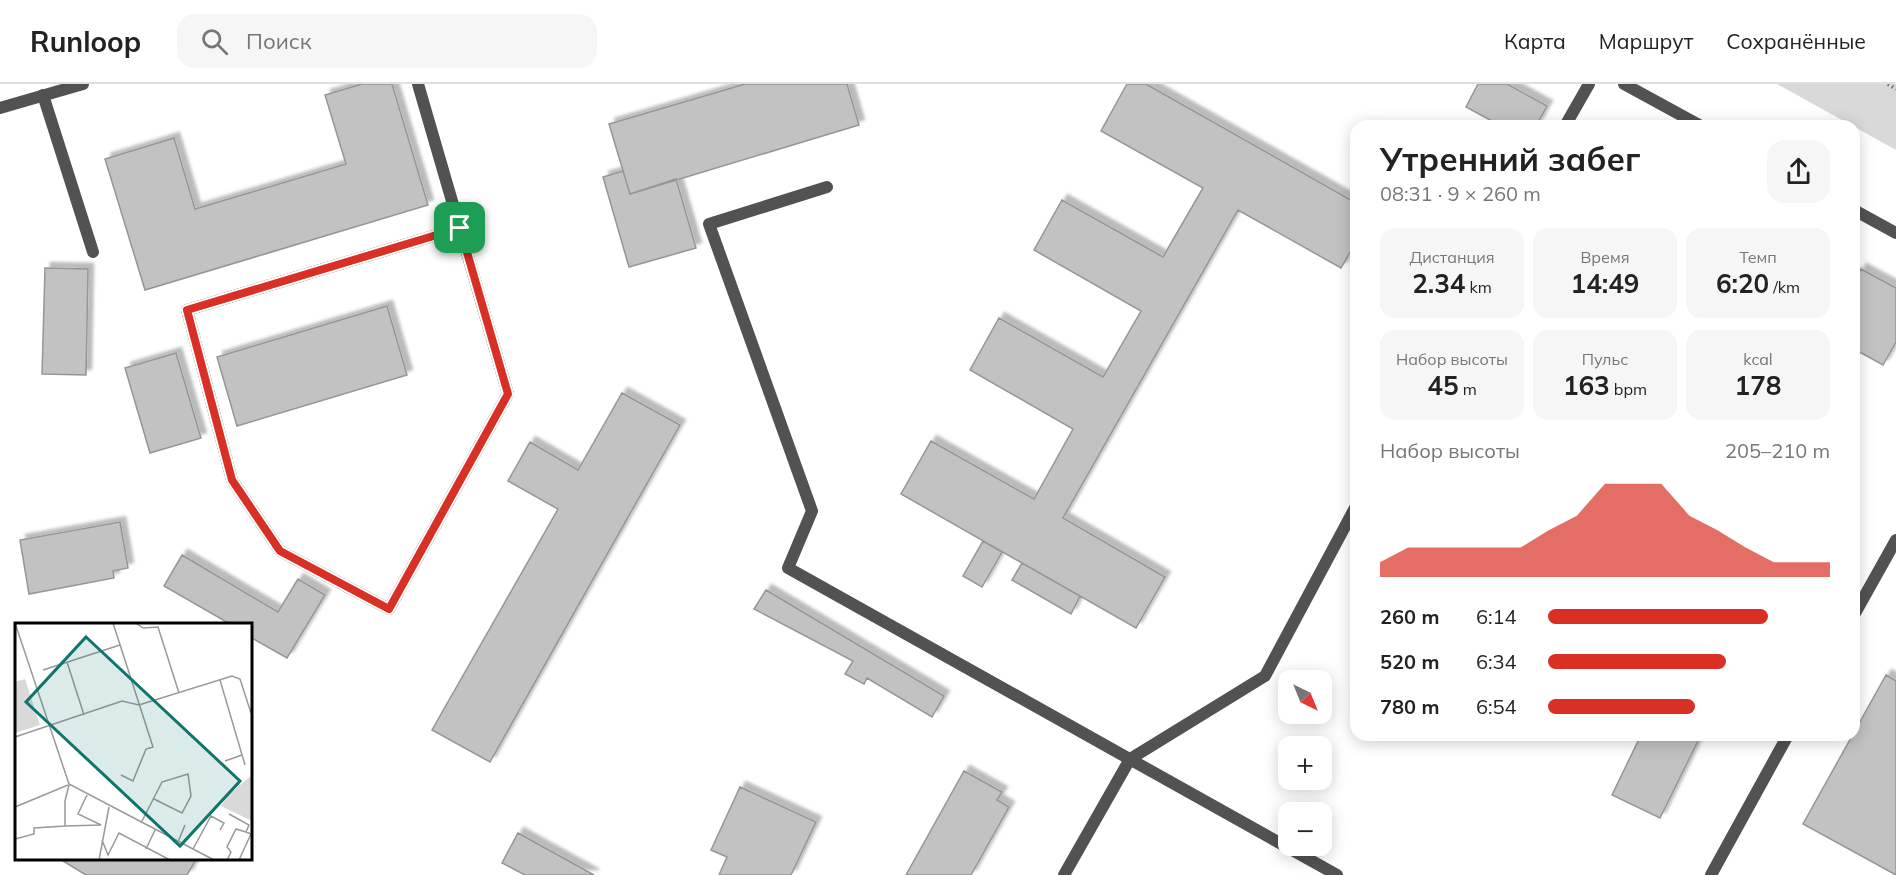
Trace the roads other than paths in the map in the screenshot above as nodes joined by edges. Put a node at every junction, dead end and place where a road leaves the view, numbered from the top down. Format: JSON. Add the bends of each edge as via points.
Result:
{"nodes":[{"id":1,"x":83,"y":84,"type":"edge"},
{"id":2,"x":418,"y":84,"type":"edge"},
{"id":3,"x":1588,"y":84,"type":"edge"},
{"id":4,"x":1624,"y":84,"type":"edge"},
{"id":5,"x":43,"y":95,"type":"junction"},
{"id":6,"x":0,"y":108,"type":"edge"},
{"id":7,"x":1568,"y":120,"type":"edge"},
{"id":8,"x":1690,"y":120,"type":"edge"},
{"id":9,"x":827,"y":187,"type":"dead end"},
{"id":10,"x":1860,"y":213,"type":"edge"},
{"id":11,"x":460,"y":228,"type":"junction"},
{"id":12,"x":1896,"y":233,"type":"edge"},
{"id":13,"x":93,"y":252,"type":"dead end"},
{"id":14,"x":1350,"y":517,"type":"edge"},
{"id":15,"x":1896,"y":540,"type":"edge"},
{"id":16,"x":1860,"y":591,"type":"edge"},
{"id":17,"x":1785,"y":741,"type":"edge"},
{"id":18,"x":1130,"y":759,"type":"junction"},
{"id":19,"x":1064,"y":875,"type":"edge"},
{"id":20,"x":1337,"y":875,"type":"edge"},
{"id":21,"x":1711,"y":875,"type":"edge"}],
"edges":[{"from":1,"to":5,"type":"street"},
{"from":2,"to":11,"type":"street"},
{"from":3,"to":7,"type":"street"},
{"from":4,"to":8,"type":"street"},
{"from":5,"to":6,"type":"street"},
{"from":5,"to":13,"type":"street"},
{"from":9,"to":18,"type":"street","via":[[709,224],[812,511],[788,568]]},
{"from":10,"to":12,"type":"street"},
{"from":11,"to":11,"type":"street","via":[[508,394],[389,609],[280,551],[244,498],[232,480],[187,310]]},
{"from":14,"to":18,"type":"street","via":[[1265,676]]},
{"from":15,"to":16,"type":"street"},
{"from":17,"to":21,"type":"street"},
{"from":18,"to":19,"type":"street"},
{"from":18,"to":20,"type":"street"}]}
